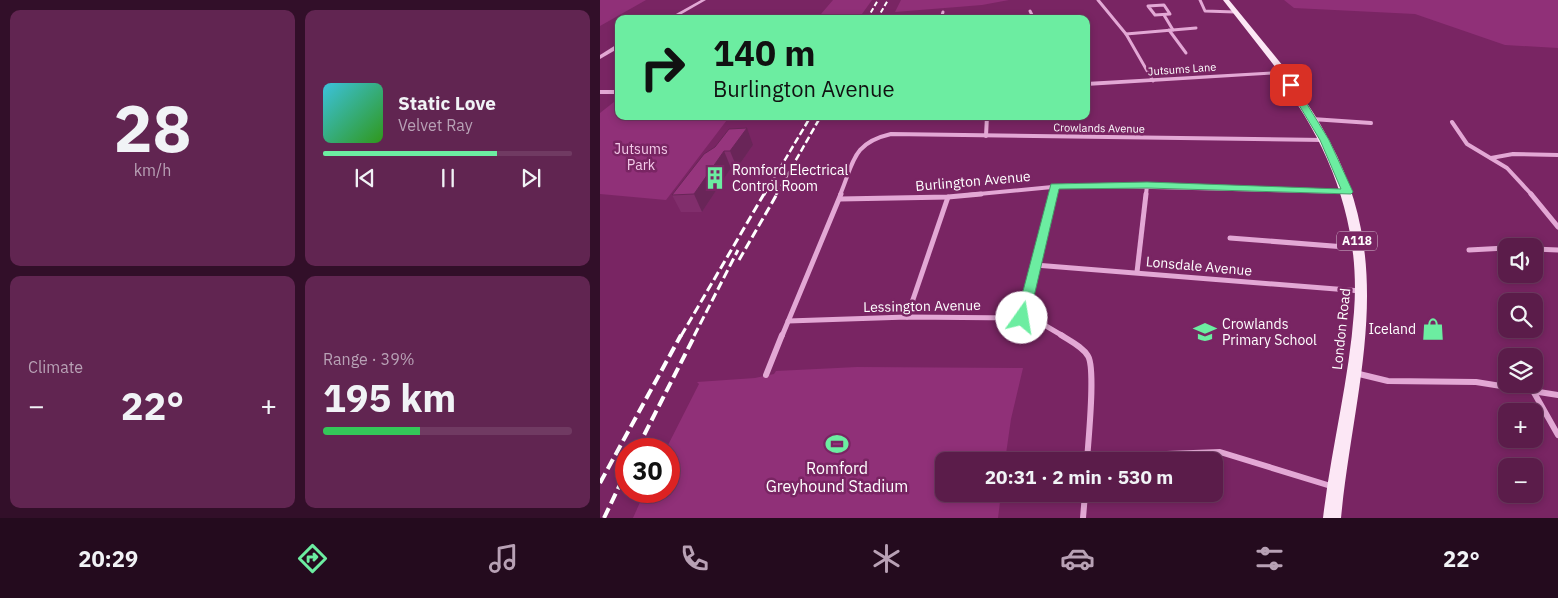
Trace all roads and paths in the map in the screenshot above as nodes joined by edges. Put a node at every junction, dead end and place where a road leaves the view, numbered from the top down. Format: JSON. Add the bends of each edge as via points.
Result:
{"nodes":[{"id":1,"x":704,"y":0,"type":"edge"},
{"id":2,"x":1098,"y":0,"type":"edge"},
{"id":3,"x":1200,"y":0,"type":"edge"},
{"id":4,"x":1226,"y":0,"type":"edge"},
{"id":5,"x":1030,"y":11,"type":"dead end"},
{"id":6,"x":942,"y":12,"type":"dead end"},
{"id":7,"x":1236,"y":12,"type":"junction"},
{"id":8,"x":676,"y":15,"type":"edge"},
{"id":9,"x":942,"y":15,"type":"edge"},
{"id":10,"x":1032,"y":15,"type":"edge"},
{"id":11,"x":1164,"y":15,"type":"junction"},
{"id":12,"x":1196,"y":28,"type":"dead end"},
{"id":13,"x":1171,"y":30,"type":"junction"},
{"id":14,"x":1126,"y":34,"type":"junction"},
{"id":15,"x":615,"y":48,"type":"edge"},
{"id":16,"x":1186,"y":52,"type":"dead end"},
{"id":17,"x":600,"y":57,"type":"edge"},
{"id":18,"x":1279,"y":73,"type":"junction"},
{"id":19,"x":1153,"y":81,"type":"junction"},
{"id":20,"x":1090,"y":84,"type":"edge"},
{"id":21,"x":600,"y":92,"type":"edge"},
{"id":22,"x":615,"y":92,"type":"edge"},
{"id":23,"x":1312,"y":119,"type":"junction"},
{"id":24,"x":987,"y":120,"type":"edge"},
{"id":25,"x":1452,"y":122,"type":"dead end"},
{"id":26,"x":1371,"y":123,"type":"dead end"},
{"id":27,"x":986,"y":136,"type":"junction"},
{"id":28,"x":1325,"y":140,"type":"junction"},
{"id":29,"x":1558,"y":155,"type":"edge"},
{"id":30,"x":1491,"y":158,"type":"junction"},
{"id":31,"x":1147,"y":185,"type":"junction"},
{"id":32,"x":1055,"y":186,"type":"junction"},
{"id":33,"x":1348,"y":192,"type":"junction"},
{"id":34,"x":948,"y":197,"type":"junction"},
{"id":35,"x":840,"y":199,"type":"junction"},
{"id":36,"x":1558,"y":227,"type":"edge"},
{"id":37,"x":1230,"y":238,"type":"dead end"},
{"id":38,"x":1358,"y":248,"type":"junction"},
{"id":39,"x":1498,"y":248,"type":"edge"},
{"id":40,"x":1543,"y":249,"type":"edge"},
{"id":41,"x":1469,"y":250,"type":"dead end"},
{"id":42,"x":1558,"y":250,"type":"edge"},
{"id":43,"x":1035,"y":265,"type":"junction"},
{"id":44,"x":1137,"y":272,"type":"junction"},
{"id":45,"x":1362,"y":291,"type":"junction"},
{"id":46,"x":907,"y":317,"type":"junction"},
{"id":47,"x":1022,"y":318,"type":"junction"},
{"id":48,"x":788,"y":321,"type":"junction"},
{"id":49,"x":1352,"y":373,"type":"junction"},
{"id":50,"x":766,"y":375,"type":"dead end"},
{"id":51,"x":1498,"y":385,"type":"edge"},
{"id":52,"x":1543,"y":392,"type":"edge"},
{"id":53,"x":1534,"y":393,"type":"edge"},
{"id":54,"x":1558,"y":395,"type":"edge"},
{"id":55,"x":1558,"y":435,"type":"edge"},
{"id":56,"x":1087,"y":452,"type":"edge"},
{"id":57,"x":1223,"y":453,"type":"edge"},
{"id":58,"x":1335,"y":487,"type":"junction"},
{"id":59,"x":1084,"y":502,"type":"edge"},
{"id":60,"x":1083,"y":518,"type":"edge"},
{"id":61,"x":1332,"y":518,"type":"edge"}],
"edges":[{"from":1,"to":8,"type":"street"},
{"from":2,"to":14,"type":"street"},
{"from":3,"to":7,"type":"street","via":[[1206,11]]},
{"from":4,"to":7,"type":"main road","name":"London Road","number":"A118"},
{"from":5,"to":10,"type":"street"},
{"from":6,"to":9,"type":"street"},
{"from":7,"to":18,"type":"main road","name":"London Road","number":"A118","via":[[1280,68]]},
{"from":11,"to":11,"type":"street","via":[[1155,15],[1148,6],[1164,5],[1170,14]]},
{"from":11,"to":13,"type":"street"},
{"from":12,"to":13,"type":"street"},
{"from":13,"to":14,"type":"street"},
{"from":13,"to":16,"type":"street"},
{"from":14,"to":19,"type":"street"},
{"from":15,"to":17,"type":"street"},
{"from":18,"to":19,"type":"street","name":"Jutsums Lane"},
{"from":18,"to":23,"type":"main road","name":"London Road","number":"A118","via":[[1291,85]]},
{"from":19,"to":20,"type":"street","name":"Jutsums Lane"},
{"from":21,"to":22,"type":"street"},
{"from":23,"to":26,"type":"street"},
{"from":23,"to":28,"type":"main road","name":"London Road","number":"A118"},
{"from":24,"to":27,"type":"street"},
{"from":25,"to":30,"type":"street","via":[[1467,144]]},
{"from":27,"to":28,"type":"street","name":"Crowlands Avenue"},
{"from":27,"to":35,"type":"street","name":"Crowlands Avenue","via":[[891,134],[873,138],[860,147]]},
{"from":28,"to":33,"type":"main road","name":"London Road","number":"A118"},
{"from":29,"to":30,"type":"street","via":[[1514,154]]},
{"from":30,"to":36,"type":"street","via":[[1519,180]]},
{"from":31,"to":32,"type":"street","name":"Burlington Avenue"},
{"from":31,"to":33,"type":"street","name":"Burlington Avenue"},
{"from":31,"to":44,"type":"street"},
{"from":32,"to":34,"type":"street","name":"Burlington Avenue"},
{"from":32,"to":43,"type":"street"},
{"from":33,"to":38,"type":"main road","name":"London Road","number":"A118"},
{"from":34,"to":35,"type":"street","name":"Burlington Avenue"},
{"from":34,"to":46,"type":"street"},
{"from":35,"to":48,"type":"street"},
{"from":37,"to":38,"type":"street"},
{"from":38,"to":45,"type":"main road","name":"London Road","number":"A118"},
{"from":39,"to":41,"type":"street"},
{"from":40,"to":42,"type":"street"},
{"from":43,"to":44,"type":"street","name":"Lonsdale Avenue"},
{"from":43,"to":47,"type":"street"},
{"from":44,"to":45,"type":"street","name":"Lonsdale Avenue"},
{"from":45,"to":49,"type":"main road","name":"London Road","number":"A118"},
{"from":46,"to":47,"type":"street","name":"Lessington Avenue"},
{"from":46,"to":48,"type":"street","name":"Lessington Avenue"},
{"from":47,"to":56,"type":"street","name":"Lessington Avenue","via":[[1052,330],[1077,345],[1089,358]]},
{"from":48,"to":50,"type":"street"},
{"from":49,"to":51,"type":"street","via":[[1388,380]]},
{"from":49,"to":58,"type":"main road","name":"London Road","number":"A118"},
{"from":52,"to":54,"type":"street"},
{"from":53,"to":55,"type":"street"},
{"from":57,"to":58,"type":"street"},
{"from":58,"to":61,"type":"main road","name":"London Road","number":"A118"},
{"from":59,"to":60,"type":"street"}]}
